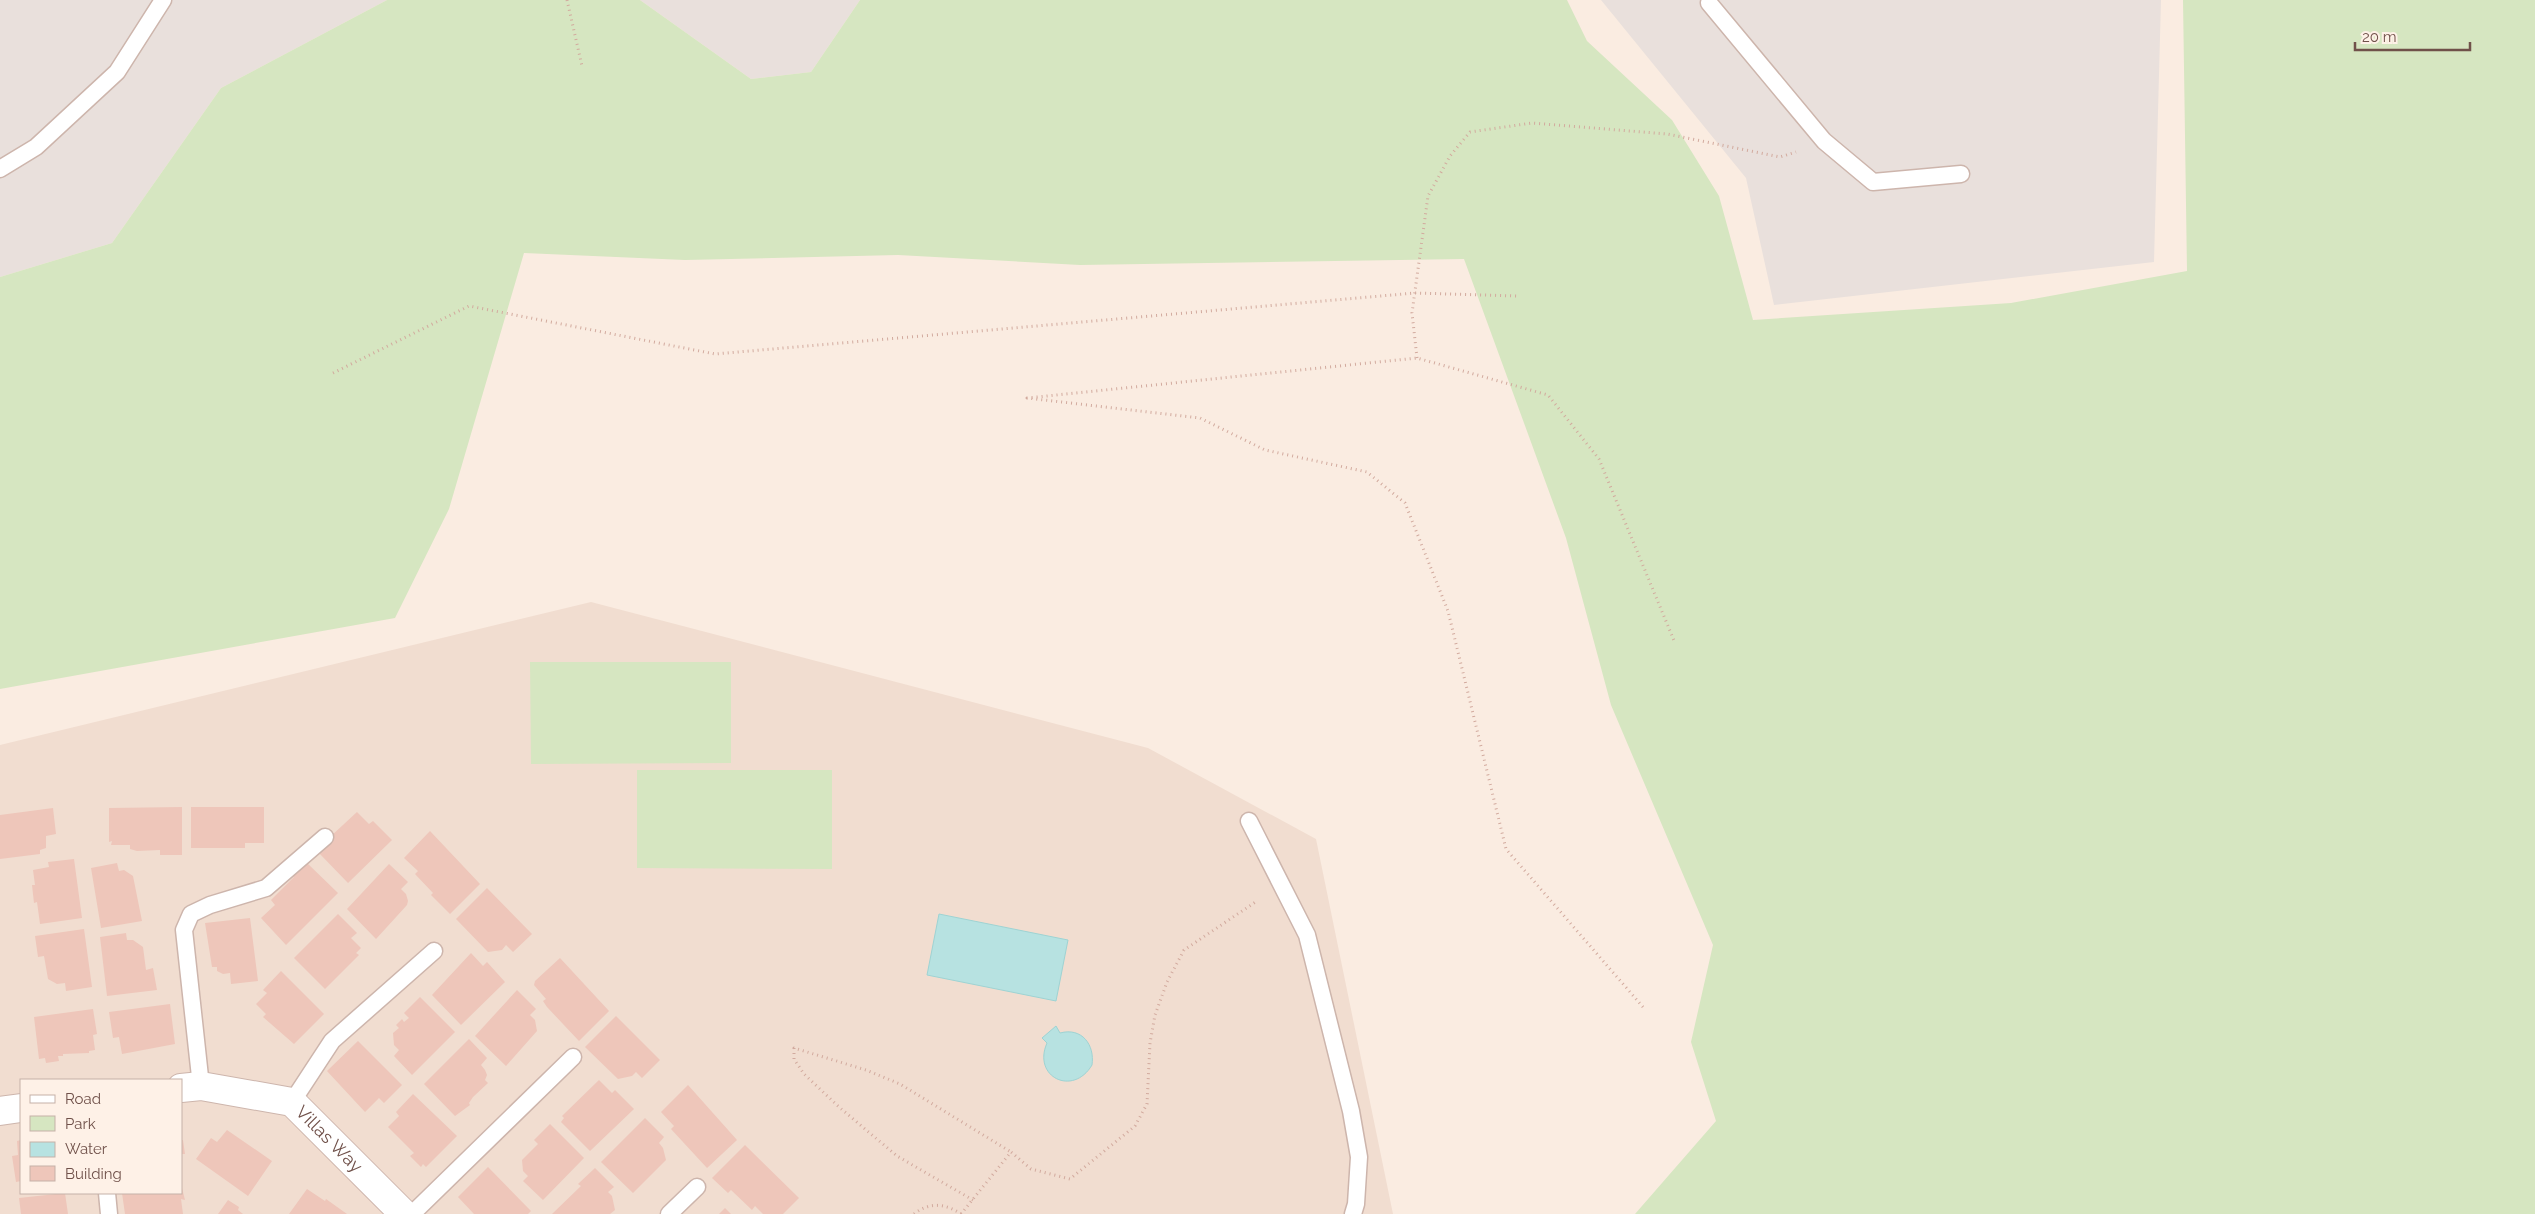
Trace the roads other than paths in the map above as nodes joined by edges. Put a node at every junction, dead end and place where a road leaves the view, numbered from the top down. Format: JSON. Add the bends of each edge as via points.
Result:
{"nodes":[{"id":1,"x":163,"y":0,"type":"edge"},
{"id":2,"x":1708,"y":1,"type":"edge"},
{"id":3,"x":0,"y":169,"type":"edge"},
{"id":4,"x":1961,"y":174,"type":"dead end"},
{"id":5,"x":1249,"y":821,"type":"dead end"},
{"id":6,"x":325,"y":837,"type":"dead end"},
{"id":7,"x":434,"y":951,"type":"dead end"},
{"id":8,"x":573,"y":1057,"type":"dead end"},
{"id":9,"x":191,"y":1087,"type":"edge"},
{"id":10,"x":292,"y":1102,"type":"junction"},
{"id":11,"x":20,"y":1108,"type":"edge"},
{"id":12,"x":0,"y":1111,"type":"edge"},
{"id":13,"x":698,"y":1187,"type":"dead end"},
{"id":14,"x":107,"y":1194,"type":"edge"},
{"id":15,"x":109,"y":1214,"type":"edge"},
{"id":16,"x":404,"y":1214,"type":"edge"},
{"id":17,"x":412,"y":1214,"type":"edge"},
{"id":18,"x":670,"y":1214,"type":"edge"},
{"id":19,"x":1352,"y":1214,"type":"edge"}],
"edges":[{"from":1,"to":3,"type":"lane","via":[[117,72],[36,147]]},
{"from":2,"to":4,"type":"lane","via":[[1824,141],[1873,182]]},
{"from":5,"to":19,"type":"lane","via":[[1307,935],[1351,1111],[1359,1157],[1356,1204]]},
{"from":6,"to":9,"type":"lane","via":[[266,888],[210,904],[191,914],[184,930]]},
{"from":7,"to":10,"type":"lane","via":[[332,1041]]},
{"from":8,"to":17,"type":"lane"},
{"from":9,"to":10,"type":"street","name":"Villas Way"},
{"from":10,"to":16,"type":"street","name":"Villas Way"},
{"from":11,"to":12,"type":"street"},
{"from":13,"to":18,"type":"lane"},
{"from":14,"to":15,"type":"lane"}]}
